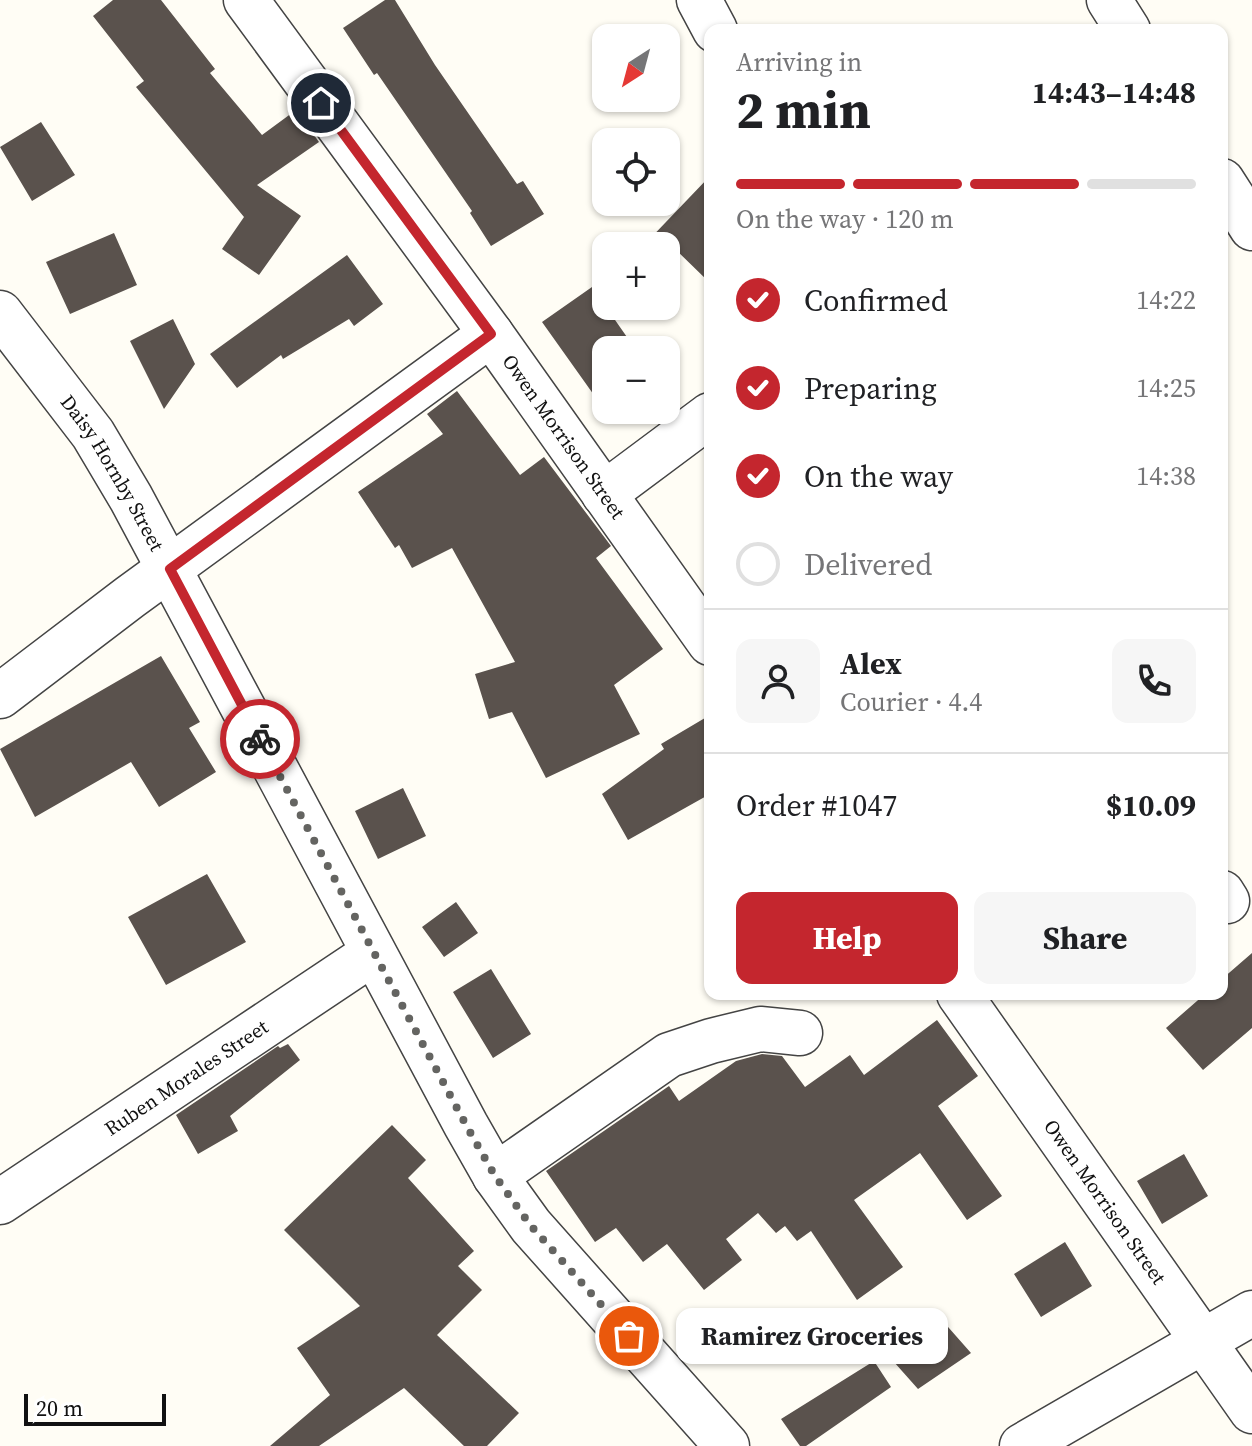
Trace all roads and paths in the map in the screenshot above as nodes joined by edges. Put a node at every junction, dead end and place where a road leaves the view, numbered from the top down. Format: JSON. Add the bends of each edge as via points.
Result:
{"nodes":[{"id":1,"x":246,"y":0,"type":"edge"},
{"id":2,"x":699,"y":0,"type":"edge"},
{"id":3,"x":1109,"y":0,"type":"edge"},
{"id":4,"x":712,"y":24,"type":"edge"},
{"id":5,"x":1124,"y":24,"type":"edge"},
{"id":6,"x":1228,"y":190,"type":"edge"},
{"id":7,"x":1252,"y":228,"type":"edge"},
{"id":8,"x":0,"y":313,"type":"edge"},
{"id":9,"x":491,"y":334,"type":"junction"},
{"id":10,"x":704,"y":419,"type":"edge"},
{"id":11,"x":604,"y":494,"type":"junction"},
{"id":12,"x":170,"y":569,"type":"junction"},
{"id":13,"x":704,"y":635,"type":"edge"},
{"id":14,"x":0,"y":696,"type":"edge"},
{"id":15,"x":373,"y":953,"type":"junction"},
{"id":16,"x":963,"y":1000,"type":"edge"},
{"id":17,"x":800,"y":1033,"type":"dead end"},
{"id":18,"x":495,"y":1176,"type":"junction"},
{"id":19,"x":0,"y":1202,"type":"edge"},
{"id":20,"x":1252,"y":1313,"type":"edge"},
{"id":21,"x":1204,"y":1340,"type":"junction"},
{"id":22,"x":1252,"y":1411,"type":"edge"},
{"id":23,"x":727,"y":1446,"type":"edge"},
{"id":24,"x":1022,"y":1446,"type":"edge"}],
"edges":[{"from":1,"to":9,"type":"street","name":"Owen Morrison Street"},
{"from":2,"to":4,"type":"street"},
{"from":3,"to":5,"type":"street"},
{"from":6,"to":7,"type":"street"},
{"from":8,"to":12,"type":"street","name":"Daisy Hornby Street","via":[[93,434]]},
{"from":9,"to":11,"type":"street","name":"Owen Morrison Street"},
{"from":9,"to":12,"type":"street"},
{"from":10,"to":11,"type":"street"},
{"from":11,"to":13,"type":"street","name":"Owen Morrison Street"},
{"from":12,"to":14,"type":"street"},
{"from":12,"to":15,"type":"street","name":"Daisy Hornby Street"},
{"from":15,"to":18,"type":"street","name":"Daisy Hornby Street"},
{"from":15,"to":19,"type":"street","name":"Ruben Morales Street"},
{"from":16,"to":21,"type":"street","name":"Owen Morrison Street"},
{"from":17,"to":18,"type":"street","via":[[760,1029],[669,1055]]},
{"from":18,"to":23,"type":"street","name":"Daisy Hornby Street","via":[[531,1226]]},
{"from":20,"to":21,"type":"street"},
{"from":21,"to":22,"type":"street","name":"Owen Morrison Street"},
{"from":21,"to":24,"type":"street"}]}
